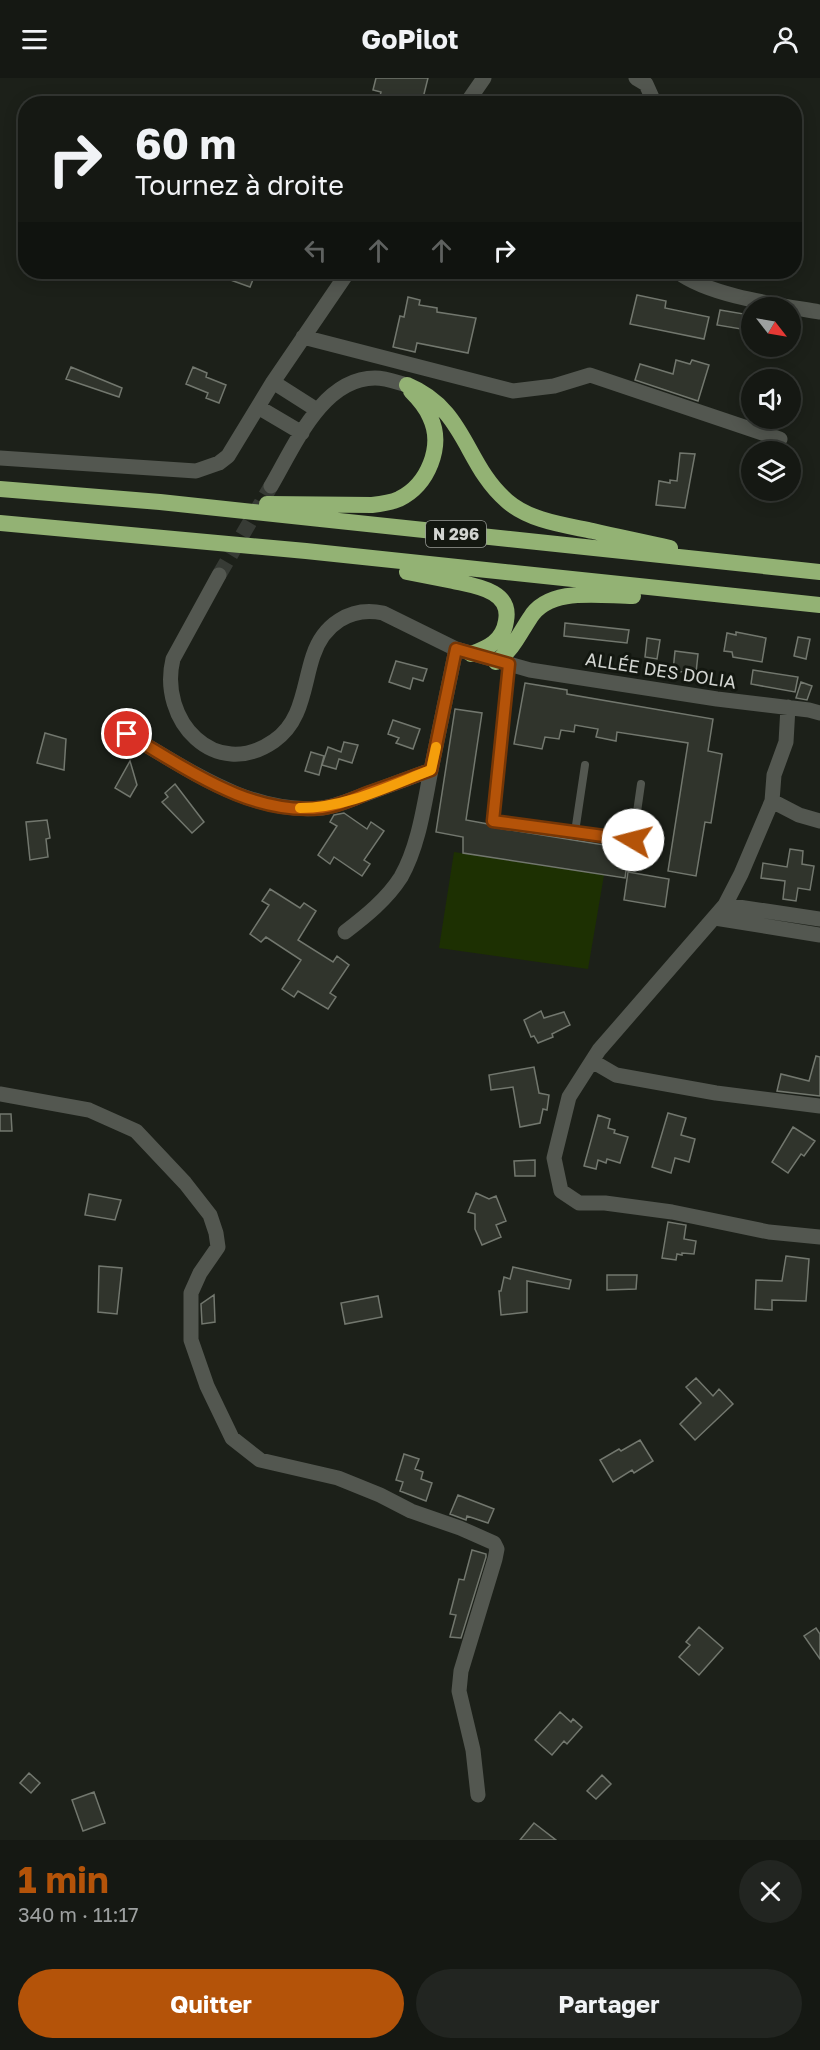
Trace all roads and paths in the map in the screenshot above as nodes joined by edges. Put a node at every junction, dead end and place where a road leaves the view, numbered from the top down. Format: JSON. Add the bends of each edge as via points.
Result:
{"nodes":[{"id":1,"x":484,"y":78,"type":"edge"},
{"id":2,"x":636,"y":78,"type":"edge"},
{"id":3,"x":471,"y":96,"type":"edge"},
{"id":4,"x":651,"y":96,"type":"edge"},
{"id":5,"x":343,"y":279,"type":"edge"},
{"id":6,"x":687,"y":279,"type":"edge"},
{"id":7,"x":820,"y":312,"type":"edge"},
{"id":8,"x":303,"y":337,"type":"junction"},
{"id":9,"x":273,"y":382,"type":"junction"},
{"id":10,"x":406,"y":386,"type":"junction"},
{"id":11,"x":258,"y":407,"type":"junction"},
{"id":12,"x":317,"y":410,"type":"junction"},
{"id":13,"x":302,"y":433,"type":"junction"},
{"id":14,"x":780,"y":439,"type":"dead end"},
{"id":15,"x":0,"y":458,"type":"edge"},
{"id":16,"x":271,"y":486,"type":"tunnel mouth"},
{"id":17,"x":0,"y":489,"type":"edge"},
{"id":18,"x":160,"y":502,"type":"junction"},
{"id":19,"x":2,"y":523,"type":"edge"},
{"id":20,"x":306,"y":551,"type":"junction"},
{"id":21,"x":753,"y":566,"type":"junction"},
{"id":22,"x":820,"y":572,"type":"edge"},
{"id":23,"x":219,"y":575,"type":"tunnel mouth"},
{"id":24,"x":757,"y":600,"type":"junction"},
{"id":25,"x":820,"y":605,"type":"edge"},
{"id":26,"x":464,"y":652,"type":"junction"},
{"id":27,"x":503,"y":663,"type":"junction"},
{"id":28,"x":788,"y":707,"type":"junction"},
{"id":29,"x":820,"y":713,"type":"edge"},
{"id":30,"x":127,"y":734,"type":"dead end"},
{"id":31,"x":585,"y":765,"type":"dead end"},
{"id":32,"x":431,"y":770,"type":"junction"},
{"id":33,"x":641,"y":783,"type":"dead end"},
{"id":34,"x":772,"y":801,"type":"junction"},
{"id":35,"x":820,"y":821,"type":"edge"},
{"id":36,"x":575,"y":832,"type":"junction"},
{"id":37,"x":725,"y":905,"type":"junction"},
{"id":38,"x":715,"y":918,"type":"junction"},
{"id":39,"x":820,"y":919,"type":"edge"},
{"id":40,"x":345,"y":932,"type":"dead end"},
{"id":41,"x":820,"y":935,"type":"edge"},
{"id":42,"x":592,"y":1061,"type":"junction"},
{"id":43,"x":0,"y":1094,"type":"edge"},
{"id":44,"x":820,"y":1106,"type":"edge"},
{"id":45,"x":820,"y":1237,"type":"edge"},
{"id":46,"x":478,"y":1795,"type":"dead end"}],
"edges":[{"from":1,"to":3,"type":"street"},
{"from":2,"to":4,"type":"street","via":[[646,84]]},
{"from":5,"to":8,"type":"street"},
{"from":6,"to":7,"type":"street","via":[[752,300]]},
{"from":8,"to":9,"type":"street"},
{"from":8,"to":14,"type":"street","via":[[513,391],[554,386],[590,375]]},
{"from":9,"to":11,"type":"street"},
{"from":9,"to":12,"type":"street"},
{"from":10,"to":12,"type":"street","via":[[388,379],[359,380],[344,385]]},
{"from":10,"to":18,"type":"highway","number":"N 296","via":[[425,408],[435,429],[436,442],[422,480],[400,498],[385,504],[357,506]]},
{"from":10,"to":21,"type":"highway","via":[[439,405],[458,428],[489,481],[520,511],[565,525]]},
{"from":11,"to":13,"type":"street"},
{"from":11,"to":15,"type":"street","via":[[228,456],[196,471]]},
{"from":12,"to":13,"type":"street"},
{"from":13,"to":16,"type":"street"},
{"from":17,"to":18,"type":"highway","number":"N 296"},
{"from":18,"to":21,"type":"highway","number":"N 296"},
{"from":19,"to":20,"type":"highway","number":"N 296"},
{"from":20,"to":24,"type":"highway","number":"N 296"},
{"from":20,"to":26,"type":"highway","via":[[490,590],[504,603],[508,614],[505,628],[492,646]]},
{"from":21,"to":22,"type":"highway","number":"N 296"},
{"from":23,"to":26,"type":"street","name":"ALLÉE DES DOLIA","via":[[173,659],[170,692],[183,725],[197,740],[223,753],[259,750],[288,727],[302,702],[313,656],[322,637],[348,615],[371,610],[383,613]]},
{"from":24,"to":25,"type":"highway","number":"N 296"},
{"from":24,"to":27,"type":"highway","via":[[599,596],[549,600],[530,617]]},
{"from":26,"to":27,"type":"street","name":"ALLÉE DES DOLIA"},
{"from":26,"to":32,"type":"street"},
{"from":27,"to":28,"type":"street","name":"ALLÉE DES DOLIA"},
{"from":27,"to":36,"type":"lane","via":[[493,821]]},
{"from":28,"to":29,"type":"street","name":"ALLÉE DES DOLIA"},
{"from":28,"to":34,"type":"street","via":[[786,742],[774,775]]},
{"from":30,"to":32,"type":"street","via":[[250,801],[278,806],[322,808],[339,804]]},
{"from":31,"to":36,"type":"lane"},
{"from":32,"to":40,"type":"street","via":[[419,825],[400,878],[367,915]]},
{"from":33,"to":36,"type":"lane","via":[[633,840]]},
{"from":34,"to":35,"type":"street"},
{"from":34,"to":37,"type":"street"},
{"from":37,"to":38,"type":"street"},
{"from":37,"to":39,"type":"street"},
{"from":38,"to":41,"type":"street"},
{"from":38,"to":42,"type":"street"},
{"from":42,"to":44,"type":"street","via":[[616,1075]]},
{"from":42,"to":45,"type":"street","via":[[569,1097],[560,1131],[554,1158],[561,1191],[579,1203],[672,1212],[769,1232]]},
{"from":43,"to":46,"type":"street","via":[[89,1110],[136,1131],[185,1182],[210,1215],[218,1246],[191,1293],[191,1340],[232,1438],[260,1460],[338,1478],[494,1543],[495,1559],[461,1671],[459,1691],[473,1750]]}]}
